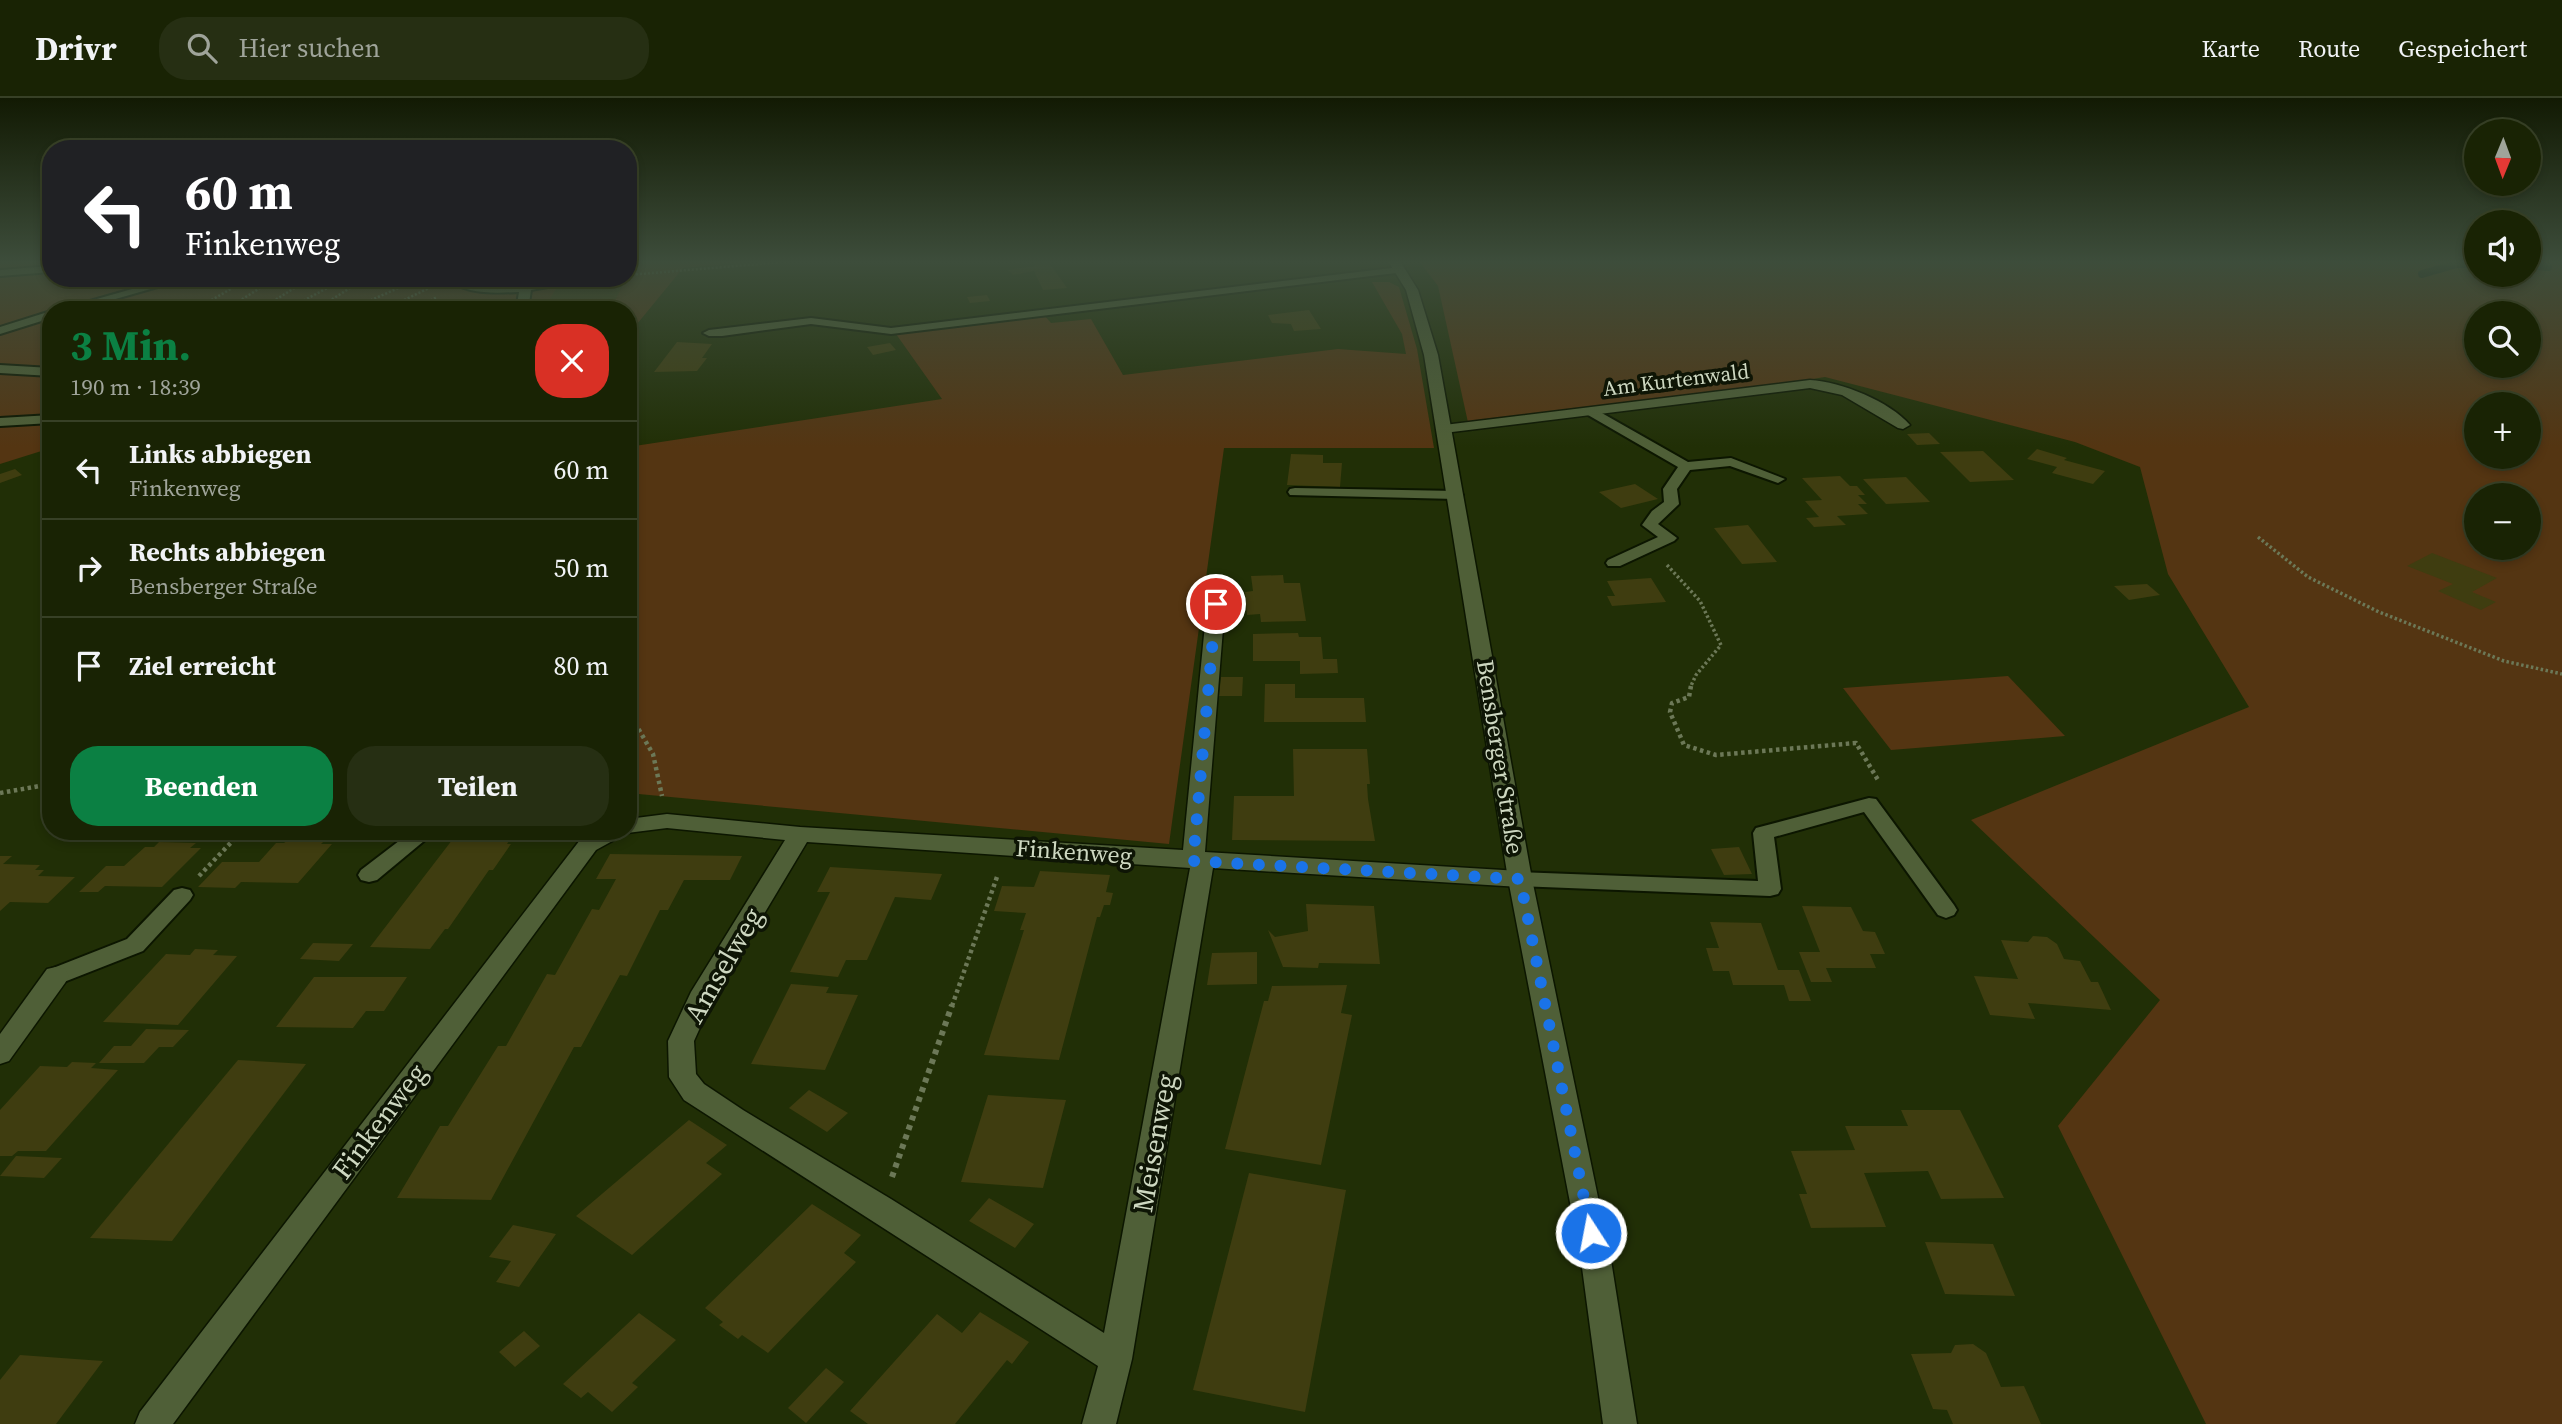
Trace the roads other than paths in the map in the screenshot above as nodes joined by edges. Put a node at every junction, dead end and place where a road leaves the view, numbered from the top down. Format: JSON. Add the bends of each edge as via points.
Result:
{"nodes":[{"id":1,"x":24,"y":323,"type":"edge"},
{"id":2,"x":789,"y":323,"type":"edge"},
{"id":3,"x":839,"y":323,"type":"edge"},
{"id":4,"x":954,"y":323,"type":"edge"},
{"id":5,"x":1423,"y":323,"type":"edge"},
{"id":6,"x":0,"y":331,"type":"edge"},
{"id":7,"x":709,"y":333,"type":"dead end"},
{"id":8,"x":0,"y":369,"type":"edge"},
{"id":9,"x":42,"y":371,"type":"edge"},
{"id":10,"x":1593,"y":412,"type":"junction"},
{"id":11,"x":42,"y":420,"type":"edge"},
{"id":12,"x":0,"y":422,"type":"edge"},
{"id":13,"x":1903,"y":425,"type":"dead end"},
{"id":14,"x":1444,"y":429,"type":"junction"},
{"id":15,"x":1686,"y":467,"type":"junction"},
{"id":16,"x":1778,"y":480,"type":"dead end"},
{"id":17,"x":1294,"y":492,"type":"dead end"},
{"id":18,"x":1456,"y":495,"type":"junction"},
{"id":19,"x":1614,"y":563,"type":"dead end"},
{"id":20,"x":1216,"y":604,"type":"dead end"},
{"id":21,"x":637,"y":825,"type":"edge"},
{"id":22,"x":800,"y":834,"type":"junction"},
{"id":23,"x":415,"y":840,"type":"edge"},
{"id":24,"x":598,"y":840,"type":"edge"},
{"id":25,"x":1198,"y":861,"type":"junction"},
{"id":26,"x":369,"y":876,"type":"dead end"},
{"id":27,"x":1520,"y":879,"type":"junction"},
{"id":28,"x":181,"y":895,"type":"road end"},
{"id":29,"x":1947,"y":910,"type":"dead end"},
{"id":30,"x":57,"y":976,"type":"joint"},
{"id":31,"x":0,"y":1054,"type":"edge"},
{"id":32,"x":1116,"y":1359,"type":"junction"},
{"id":33,"x":152,"y":1424,"type":"edge"},
{"id":34,"x":1099,"y":1424,"type":"edge"},
{"id":35,"x":1620,"y":1424,"type":"edge"}],
"edges":[{"from":1,"to":6,"type":"lane"},
{"from":2,"to":7,"type":"lane","via":[[737,333]]},
{"from":3,"to":4,"type":"lane","via":[[878,332]]},
{"from":5,"to":14,"type":"street","name":"Bensberger Straße"},
{"from":8,"to":9,"type":"lane"},
{"from":10,"to":13,"type":"street","name":"Am Kurtenwald","via":[[1827,384]]},
{"from":10,"to":14,"type":"street","name":"Am Kurtenwald"},
{"from":10,"to":15,"type":"lane"},
{"from":11,"to":12,"type":"lane"},
{"from":14,"to":18,"type":"street","name":"Bensberger Straße"},
{"from":15,"to":16,"type":"lane","via":[[1731,462]]},
{"from":15,"to":19,"type":"lane","via":[[1670,489],[1672,504],[1650,525],[1669,538]]},
{"from":17,"to":18,"type":"lane"},
{"from":18,"to":27,"type":"street","name":"Bensberger Straße"},
{"from":20,"to":25,"type":"street"},
{"from":21,"to":22,"type":"street","name":"Finkenweg","via":[[667,821]]},
{"from":22,"to":25,"type":"street","name":"Finkenweg"},
{"from":22,"to":32,"type":"street","name":"Amselweg","via":[[700,999],[681,1041],[682,1077],[694,1092],[733,1118]]},
{"from":23,"to":26,"type":"lane"},
{"from":24,"to":33,"type":"street","name":"Finkenweg","via":[[588,845],[557,884]]},
{"from":25,"to":27,"type":"street","name":"Finkenweg"},
{"from":25,"to":32,"type":"street","name":"Meisenweg"},
{"from":27,"to":29,"type":"lane","via":[[1770,889],[1763,833],[1870,804]]},
{"from":27,"to":35,"type":"street","name":"Bensberger Straße","via":[[1596,1260]]},
{"from":28,"to":30,"type":"lane","via":[[135,945]]},
{"from":30,"to":31,"type":"street"},
{"from":32,"to":34,"type":"street","name":"Meisenweg"}]}
